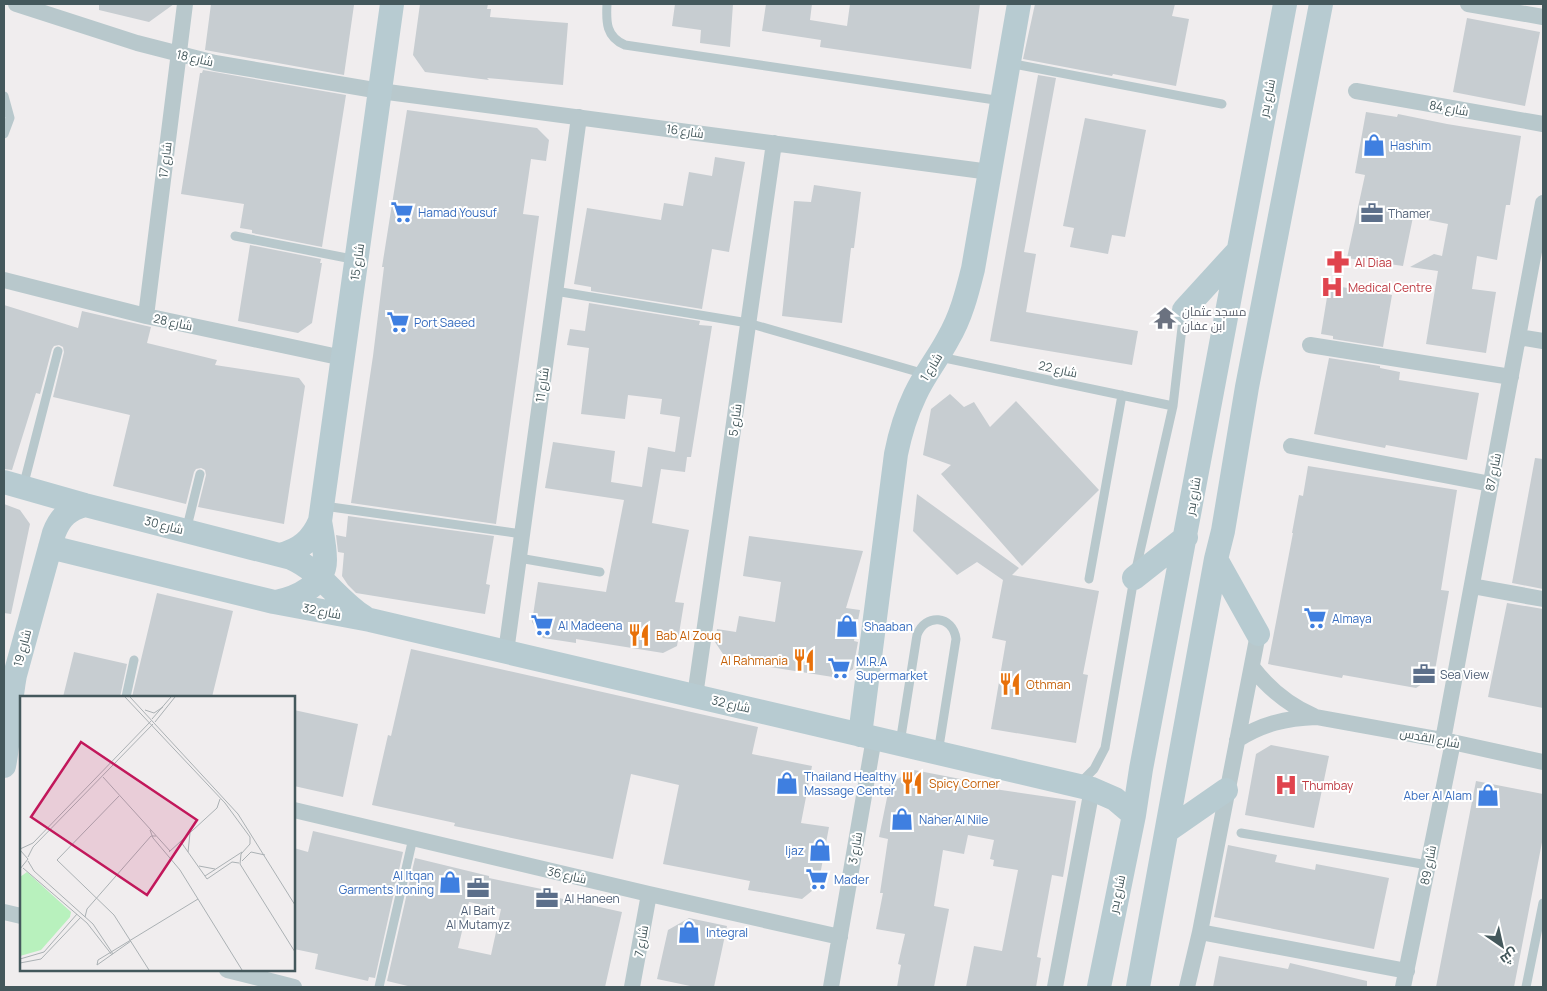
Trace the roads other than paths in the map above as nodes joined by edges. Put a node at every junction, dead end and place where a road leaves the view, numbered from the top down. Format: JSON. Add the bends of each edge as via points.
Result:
{"nodes":[{"id":1,"x":16,"y":4,"type":"edge"},
{"id":2,"x":184,"y":4,"type":"edge"},
{"id":3,"x":392,"y":4,"type":"edge"},
{"id":4,"x":606,"y":4,"type":"edge"},
{"id":5,"x":1019,"y":4,"type":"edge"},
{"id":6,"x":1285,"y":4,"type":"edge"},
{"id":7,"x":1321,"y":4,"type":"edge"},
{"id":8,"x":1468,"y":4,"type":"edge"},
{"id":9,"x":1498,"y":6,"type":"edge"},
{"id":10,"x":1543,"y":17,"type":"edge"},
{"id":11,"x":178,"y":54,"type":"junction"},
{"id":12,"x":1008,"y":63,"type":"junction"},
{"id":13,"x":380,"y":91,"type":"junction"},
{"id":14,"x":1356,"y":91,"type":"dead end"},
{"id":15,"x":4,"y":96,"type":"edge"},
{"id":16,"x":1002,"y":101,"type":"junction"},
{"id":17,"x":1222,"y":104,"type":"dead end"},
{"id":18,"x":579,"y":117,"type":"junction"},
{"id":19,"x":1543,"y":124,"type":"edge"},
{"id":20,"x":4,"y":134,"type":"edge"},
{"id":21,"x":774,"y":143,"type":"junction"},
{"id":22,"x":990,"y":172,"type":"junction"},
{"id":23,"x":1543,"y":203,"type":"edge"},
{"id":24,"x":1540,"y":234,"type":"edge"},
{"id":25,"x":235,"y":236,"type":"dead end"},
{"id":26,"x":1238,"y":251,"type":"junction"},
{"id":27,"x":357,"y":260,"type":"junction"},
{"id":28,"x":4,"y":282,"type":"edge"},
{"id":29,"x":555,"y":291,"type":"junction"},
{"id":30,"x":1184,"y":310,"type":"joint"},
{"id":31,"x":146,"y":316,"type":"junction"},
{"id":32,"x":748,"y":323,"type":"junction"},
{"id":33,"x":1518,"y":337,"type":"junction"},
{"id":34,"x":1543,"y":341,"type":"edge"},
{"id":35,"x":1310,"y":345,"type":"dead end"},
{"id":36,"x":58,"y":351,"type":"dead end"},
{"id":37,"x":343,"y":358,"type":"junction"},
{"id":38,"x":932,"y":366,"type":"junction"},
{"id":39,"x":1510,"y":377,"type":"junction"},
{"id":40,"x":1122,"y":395,"type":"junction"},
{"id":41,"x":1172,"y":406,"type":"junction"},
{"id":42,"x":1292,"y":446,"type":"dead end"},
{"id":43,"x":200,"y":474,"type":"dead end"},
{"id":44,"x":1491,"y":484,"type":"junction"},
{"id":45,"x":20,"y":486,"type":"edge"},
{"id":46,"x":85,"y":505,"type":"junction"},
{"id":47,"x":321,"y":513,"type":"junction"},
{"id":48,"x":186,"y":531,"type":"junction"},
{"id":49,"x":522,"y":534,"type":"junction"},
{"id":50,"x":1186,"y":537,"type":"junction"},
{"id":51,"x":52,"y":540,"type":"junction"},
{"id":52,"x":280,"y":555,"type":"junction"},
{"id":53,"x":519,"y":558,"type":"junction"},
{"id":54,"x":1216,"y":559,"type":"junction"},
{"id":55,"x":600,"y":572,"type":"dead end"},
{"id":56,"x":320,"y":577,"type":"junction"},
{"id":57,"x":1134,"y":578,"type":"junction"},
{"id":58,"x":1089,"y":579,"type":"dead end"},
{"id":59,"x":1472,"y":586,"type":"junction"},
{"id":60,"x":1543,"y":599,"type":"edge"},
{"id":61,"x":274,"y":602,"type":"junction"},
{"id":62,"x":370,"y":620,"type":"junction"},
{"id":63,"x":1258,"y":634,"type":"joint"},
{"id":64,"x":506,"y":652,"type":"junction"},
{"id":65,"x":134,"y":660,"type":"dead end"},
{"id":66,"x":1252,"y":666,"type":"junction"},
{"id":67,"x":8,"y":690,"type":"edge"},
{"id":68,"x":126,"y":696,"type":"edge"},
{"id":69,"x":695,"y":696,"type":"junction"},
{"id":70,"x":1316,"y":717,"type":"junction"},
{"id":71,"x":867,"y":736,"type":"junction"},
{"id":72,"x":1237,"y":740,"type":"junction"},
{"id":73,"x":1448,"y":741,"type":"junction"},
{"id":74,"x":15,"y":744,"type":"edge"},
{"id":75,"x":900,"y":744,"type":"junction"},
{"id":76,"x":938,"y":753,"type":"junction"},
{"id":77,"x":1543,"y":762,"type":"edge"},
{"id":78,"x":4,"y":766,"type":"edge"},
{"id":79,"x":1141,"y":770,"type":"junction"},
{"id":80,"x":1085,"y":787,"type":"junction"},
{"id":81,"x":1226,"y":790,"type":"junction"},
{"id":82,"x":295,"y":810,"type":"edge"},
{"id":83,"x":1134,"y":815,"type":"junction"},
{"id":84,"x":1167,"y":831,"type":"junction"},
{"id":85,"x":1241,"y":833,"type":"dead end"},
{"id":86,"x":413,"y":838,"type":"junction"},
{"id":87,"x":1428,"y":865,"type":"junction"},
{"id":88,"x":649,"y":894,"type":"junction"},
{"id":89,"x":1543,"y":903,"type":"edge"},
{"id":90,"x":4,"y":912,"type":"edge"},
{"id":91,"x":20,"y":916,"type":"edge"},
{"id":92,"x":1200,"y":932,"type":"junction"},
{"id":93,"x":840,"y":937,"type":"junction"},
{"id":94,"x":231,"y":971,"type":"edge"},
{"id":95,"x":1407,"y":971,"type":"junction"},
{"id":96,"x":294,"y":987,"type":"edge"},
{"id":97,"x":379,"y":987,"type":"edge"},
{"id":98,"x":632,"y":987,"type":"edge"},
{"id":99,"x":831,"y":987,"type":"edge"},
{"id":100,"x":1055,"y":987,"type":"edge"},
{"id":101,"x":1098,"y":987,"type":"edge"},
{"id":102,"x":1138,"y":987,"type":"edge"},
{"id":103,"x":1187,"y":987,"type":"edge"},
{"id":104,"x":1403,"y":987,"type":"edge"},
{"id":105,"x":1526,"y":987,"type":"edge"}],
"edges":[{"from":1,"to":11,"type":"street","name":"شارع 18"},
{"from":2,"to":11,"type":"street","name":"شارع 17"},
{"from":3,"to":13,"type":"street","name":"شارع 15"},
{"from":4,"to":16,"type":"lane","via":[[610,33],[625,45]]},
{"from":5,"to":12,"type":"street","name":"شارع 1"},
{"from":6,"to":26,"type":"street","name":"شارع بدر"},
{"from":7,"to":54,"type":"street","via":[[1247,387],[1224,531]]},
{"from":8,"to":9,"type":"street"},
{"from":9,"to":10,"type":"street"},
{"from":11,"to":13,"type":"street","name":"شارع 18"},
{"from":11,"to":31,"type":"street","name":"شارع 17"},
{"from":12,"to":16,"type":"street","name":"شارع 1"},
{"from":12,"to":17,"type":"lane"},
{"from":13,"to":18,"type":"street","name":"شارع 16"},
{"from":13,"to":27,"type":"street","name":"شارع 15"},
{"from":14,"to":19,"type":"street","name":"شارع 84"},
{"from":15,"to":20,"type":"lane","via":[[10,118]]},
{"from":16,"to":22,"type":"street","name":"شارع 1"},
{"from":18,"to":21,"type":"street","name":"شارع 16"},
{"from":18,"to":29,"type":"street","name":"شارع 11"},
{"from":21,"to":22,"type":"street","name":"شارع 16"},
{"from":21,"to":32,"type":"street","name":"شارع 5"},
{"from":22,"to":38,"type":"street","name":"شارع 1","via":[[967,292],[960,315]]},
{"from":23,"to":24,"type":"street","name":"شارع 87"},
{"from":24,"to":33,"type":"street","name":"شارع 87"},
{"from":25,"to":27,"type":"lane"},
{"from":26,"to":30,"type":"street"},
{"from":26,"to":50,"type":"street","name":"شارع بدر"},
{"from":27,"to":37,"type":"street","name":"شارع 15"},
{"from":28,"to":31,"type":"street","name":"شارع 28"},
{"from":29,"to":32,"type":"lane","name":"شارع 22"},
{"from":29,"to":49,"type":"street","name":"شارع 11"},
{"from":30,"to":41,"type":"lane"},
{"from":31,"to":37,"type":"street","name":"شارع 28"},
{"from":32,"to":38,"type":"lane","name":"شارع 22"},
{"from":32,"to":69,"type":"street","name":"شارع 5"},
{"from":33,"to":34,"type":"street"},
{"from":33,"to":39,"type":"street","name":"شارع 87"},
{"from":35,"to":39,"type":"street"},
{"from":36,"to":45,"type":"lane"},
{"from":37,"to":47,"type":"street","name":"شارع 15"},
{"from":38,"to":40,"type":"lane","name":"شارع 22"},
{"from":38,"to":71,"type":"street","name":"شارع 1","via":[[907,413],[896,454]]},
{"from":39,"to":44,"type":"street","name":"شارع 87"},
{"from":40,"to":41,"type":"lane","name":"شارع 22"},
{"from":40,"to":58,"type":"lane"},
{"from":41,"to":57,"type":"lane"},
{"from":42,"to":44,"type":"street"},
{"from":43,"to":48,"type":"lane"},
{"from":44,"to":59,"type":"street","name":"شارع 87"},
{"from":45,"to":46,"type":"street","name":"شارع 30"},
{"from":45,"to":51,"type":"street","via":[[46,511]]},
{"from":46,"to":48,"type":"street","name":"شارع 30"},
{"from":46,"to":51,"type":"street","name":"شارع 19","via":[[69,511],[57,525]]},
{"from":47,"to":49,"type":"lane"},
{"from":47,"to":52,"type":"street","name":"شارع 15","via":[[316,530],[303,546]]},
{"from":47,"to":56,"type":"street","name":"شارع 15","via":[[325,566]]},
{"from":48,"to":52,"type":"street","name":"شارع 30"},
{"from":49,"to":53,"type":"street","name":"شارع 11"},
{"from":50,"to":57,"type":"street"},
{"from":50,"to":79,"type":"street","name":"شارع بدر"},
{"from":51,"to":61,"type":"street"},
{"from":51,"to":67,"type":"street","name":"شارع 19"},
{"from":52,"to":56,"type":"street","name":"شارع 30","via":[[302,563]]},
{"from":53,"to":55,"type":"lane"},
{"from":53,"to":64,"type":"street","name":"شارع 11"},
{"from":54,"to":63,"type":"street"},
{"from":54,"to":84,"type":"street"},
{"from":56,"to":61,"type":"street","via":[[300,594]]},
{"from":56,"to":62,"type":"street","name":"شارع 32","via":[[343,601]]},
{"from":57,"to":80,"type":"lane","via":[[1105,748]]},
{"from":59,"to":60,"type":"street"},
{"from":59,"to":73,"type":"street","name":"شارع 87"},
{"from":61,"to":62,"type":"street","name":"شارع 32"},
{"from":62,"to":64,"type":"street","name":"شارع 32"},
{"from":63,"to":66,"type":"street"},
{"from":64,"to":69,"type":"street","name":"شارع 32"},
{"from":65,"to":68,"type":"lane"},
{"from":66,"to":70,"type":"street","name":"شارع القدس","via":[[1274,692]]},
{"from":66,"to":72,"type":"street"},
{"from":67,"to":74,"type":"street","name":"شارع 19"},
{"from":69,"to":71,"type":"street","name":"شارع 32"},
{"from":70,"to":72,"type":"street","name":"شارع القدس","via":[[1281,720]]},
{"from":70,"to":73,"type":"street","name":"شارع القدس"},
{"from":71,"to":75,"type":"street","name":"شارع 32"},
{"from":71,"to":93,"type":"street","name":"شارع 3"},
{"from":72,"to":81,"type":"street"},
{"from":73,"to":77,"type":"street","name":"شارع القدس"},
{"from":73,"to":87,"type":"street","name":"شارع 89"},
{"from":74,"to":78,"type":"street","name":"شارع 19"},
{"from":75,"to":76,"type":"street","name":"شارع 32"},
{"from":75,"to":76,"type":"lane","via":[[917,635],[923,624],[941,620],[952,627],[956,639]]},
{"from":76,"to":80,"type":"street","name":"شارع 32"},
{"from":79,"to":80,"type":"street","name":"شارع 32","via":[[1118,783]]},
{"from":79,"to":83,"type":"street","name":"شارع بدر"},
{"from":80,"to":83,"type":"street","name":"شارع 32","via":[[1115,799]]},
{"from":80,"to":100,"type":"street"},
{"from":81,"to":84,"type":"street"},
{"from":81,"to":92,"type":"street"},
{"from":82,"to":86,"type":"street","name":"شارع 36"},
{"from":83,"to":101,"type":"street","name":"شارع بدر"},
{"from":84,"to":102,"type":"street"},
{"from":85,"to":87,"type":"lane"},
{"from":86,"to":88,"type":"street","name":"شارع 36"},
{"from":86,"to":97,"type":"lane"},
{"from":87,"to":95,"type":"street","name":"شارع 89"},
{"from":88,"to":93,"type":"street","name":"شارع 36"},
{"from":88,"to":98,"type":"street","name":"شارع 7"},
{"from":89,"to":105,"type":"lane"},
{"from":90,"to":91,"type":"street"},
{"from":92,"to":95,"type":"street"},
{"from":92,"to":103,"type":"street"},
{"from":93,"to":99,"type":"street","name":"شارع 3"},
{"from":94,"to":96,"type":"street"},
{"from":95,"to":104,"type":"street","name":"شارع 89"}]}
